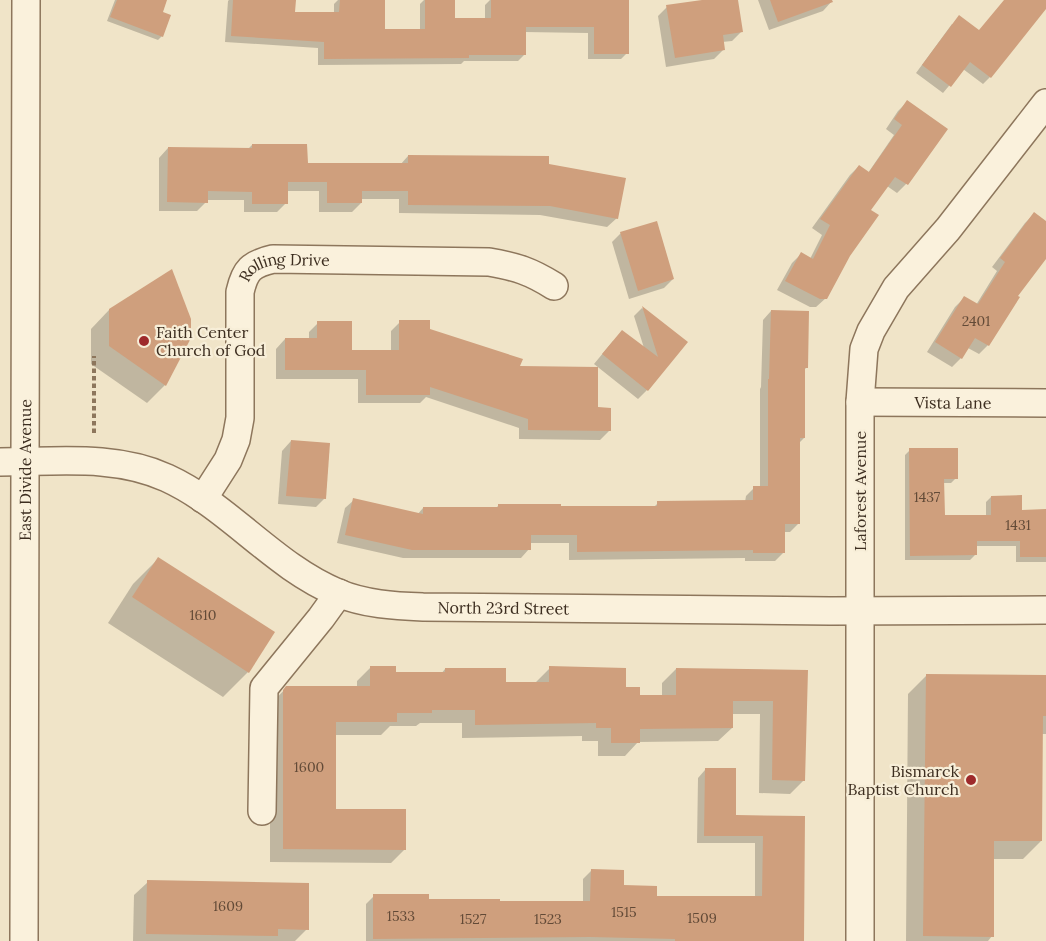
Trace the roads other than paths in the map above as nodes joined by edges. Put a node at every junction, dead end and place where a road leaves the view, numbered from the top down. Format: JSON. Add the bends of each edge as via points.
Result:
{"nodes":[{"id":1,"x":26,"y":0,"type":"edge"},
{"id":2,"x":1046,"y":103,"type":"edge"},
{"id":3,"x":554,"y":286,"type":"dead end"},
{"id":4,"x":860,"y":402,"type":"junction"},
{"id":5,"x":1046,"y":403,"type":"edge"},
{"id":6,"x":13,"y":462,"type":"edge"},
{"id":7,"x":203,"y":499,"type":"junction"},
{"id":8,"x":339,"y":594,"type":"junction"},
{"id":9,"x":860,"y":610,"type":"junction"},
{"id":10,"x":1046,"y":610,"type":"edge"},
{"id":11,"x":262,"y":811,"type":"dead end"},
{"id":12,"x":24,"y":941,"type":"edge"},
{"id":13,"x":860,"y":941,"type":"edge"}],
"edges":[{"from":1,"to":6,"type":"street","name":"East Divide Avenue"},
{"from":2,"to":4,"type":"street","name":"Laforest Avenue","via":[[948,229],[896,288],[864,350]]},
{"from":3,"to":7,"type":"street","name":"Rolling Drive","via":[[534,274],[489,262],[273,260],[249,269],[240,292],[240,418],[236,440]]},
{"from":4,"to":5,"type":"street","name":"Vista Lane"},
{"from":4,"to":9,"type":"street","name":"Laforest Avenue"},
{"from":6,"to":7,"type":"street","name":"North 23rd Street","via":[[121,464],[166,478]]},
{"from":6,"to":12,"type":"street","name":"East Divide Avenue"},
{"from":7,"to":8,"type":"street","name":"North 23rd Street","via":[[285,563]]},
{"from":8,"to":9,"type":"street","name":"North 23rd Street","via":[[380,604],[423,607]]},
{"from":8,"to":11,"type":"street","via":[[264,688]]},
{"from":9,"to":10,"type":"street","name":"North 23rd Street"},
{"from":9,"to":13,"type":"street","name":"Laforest Avenue"}]}
